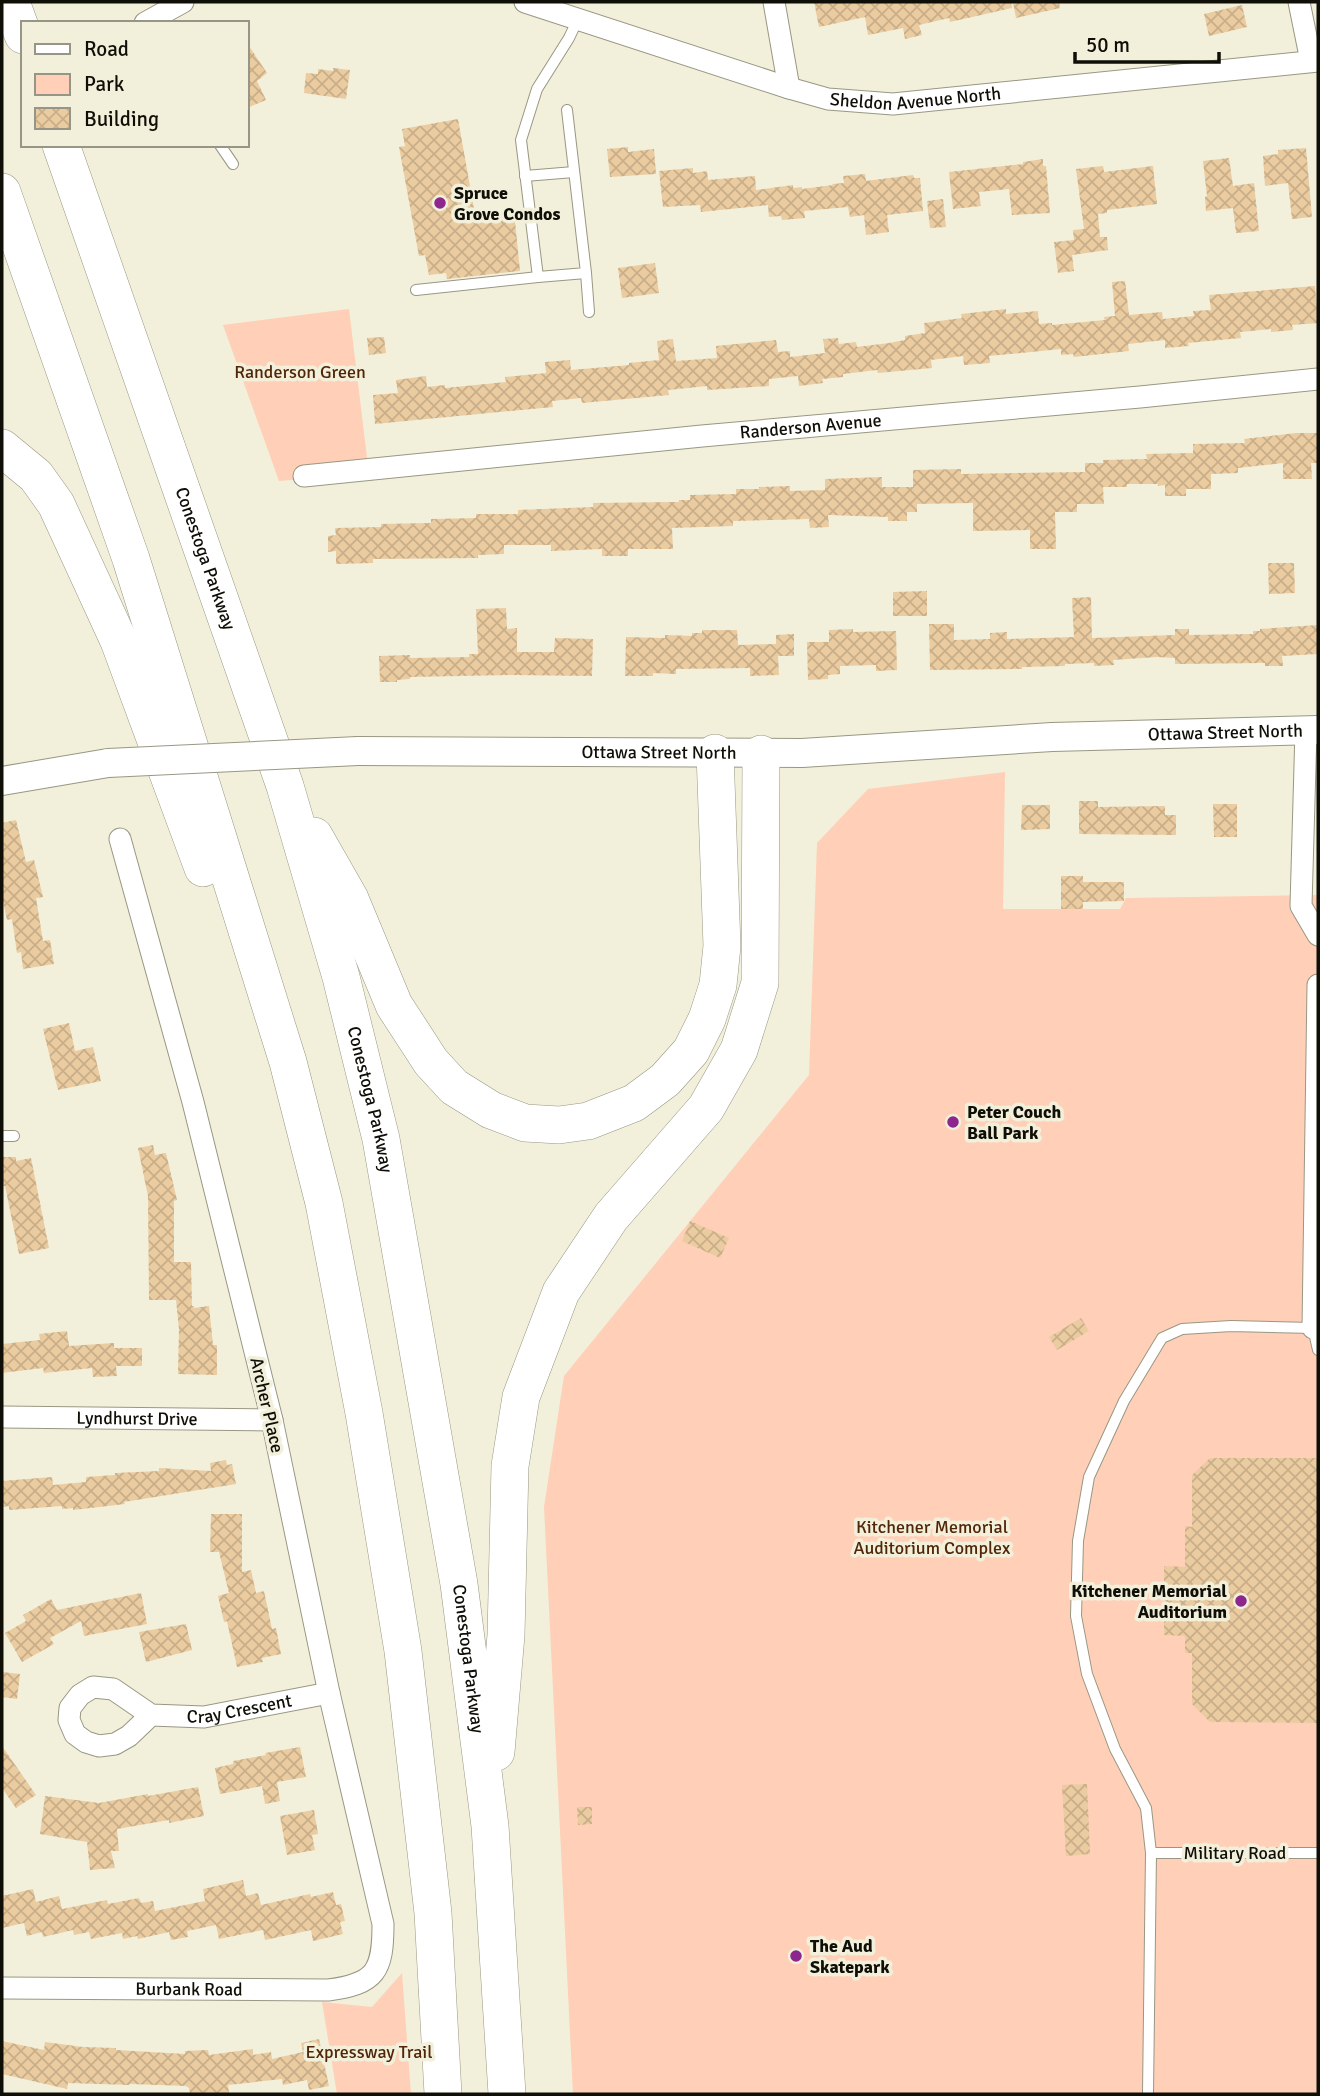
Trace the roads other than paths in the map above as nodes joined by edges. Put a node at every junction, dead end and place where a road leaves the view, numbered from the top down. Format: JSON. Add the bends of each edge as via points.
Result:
{"nodes":[{"id":1,"x":11,"y":2,"type":"edge"},
{"id":2,"x":183,"y":2,"type":"edge"},
{"id":3,"x":525,"y":2,"type":"edge"},
{"id":4,"x":774,"y":2,"type":"edge"},
{"id":5,"x":1299,"y":2,"type":"edge"},
{"id":6,"x":578,"y":19,"type":"junction"},
{"id":7,"x":149,"y":21,"type":"edge"},
{"id":8,"x":21,"y":30,"type":"edge"},
{"id":9,"x":1315,"y":61,"type":"edge"},
{"id":10,"x":789,"y":88,"type":"junction"},
{"id":11,"x":567,"y":110,"type":"dead end"},
{"id":12,"x":62,"y":147,"type":"edge"},
{"id":13,"x":221,"y":147,"type":"edge"},
{"id":14,"x":233,"y":164,"type":"dead end"},
{"id":15,"x":574,"y":172,"type":"junction"},
{"id":16,"x":526,"y":176,"type":"junction"},
{"id":17,"x":2,"y":192,"type":"edge"},
{"id":18,"x":586,"y":273,"type":"junction"},
{"id":19,"x":538,"y":277,"type":"junction"},
{"id":20,"x":416,"y":290,"type":"dead end"},
{"id":21,"x":589,"y":312,"type":"dead end"},
{"id":22,"x":1318,"y":379,"type":"edge"},
{"id":23,"x":2,"y":448,"type":"edge"},
{"id":24,"x":304,"y":475,"type":"dead end"},
{"id":25,"x":1312,"y":730,"type":"edge"},
{"id":26,"x":715,"y":753,"type":"junction"},
{"id":27,"x":761,"y":754,"type":"junction"},
{"id":28,"x":2,"y":781,"type":"edge"},
{"id":29,"x":285,"y":786,"type":"junction"},
{"id":30,"x":120,"y":839,"type":"dead end"},
{"id":31,"x":1318,"y":934,"type":"edge"},
{"id":32,"x":1318,"y":985,"type":"edge"},
{"id":33,"x":288,"y":1062,"type":"junction"},
{"id":34,"x":2,"y":1136,"type":"edge"},
{"id":35,"x":14,"y":1136,"type":"dead end"},
{"id":36,"x":1316,"y":1328,"type":"edge"},
{"id":37,"x":1318,"y":1350,"type":"edge"},
{"id":38,"x":2,"y":1417,"type":"edge"},
{"id":39,"x":272,"y":1420,"type":"junction"},
{"id":40,"x":329,"y":1693,"type":"junction"},
{"id":41,"x":151,"y":1715,"type":"dead end"},
{"id":42,"x":490,"y":1826,"type":"junction"},
{"id":43,"x":1151,"y":1853,"type":"junction"},
{"id":44,"x":1318,"y":1853,"type":"edge"},
{"id":45,"x":372,"y":1974,"type":"joint"},
{"id":46,"x":2,"y":1988,"type":"edge"},
{"id":47,"x":443,"y":2094,"type":"edge"},
{"id":48,"x":507,"y":2094,"type":"edge"},
{"id":49,"x":1148,"y":2094,"type":"edge"}],
"edges":[{"from":1,"to":8,"type":"highway"},
{"from":2,"to":7,"type":"street"},
{"from":3,"to":6,"type":"street","name":"Sheldon Avenue North"},
{"from":4,"to":10,"type":"street"},
{"from":5,"to":9,"type":"street"},
{"from":6,"to":10,"type":"street","name":"Sheldon Avenue North"},
{"from":6,"to":16,"type":"lane","via":[[537,89],[521,140]]},
{"from":9,"to":10,"type":"street","name":"Sheldon Avenue North","via":[[893,104],[828,99]]},
{"from":11,"to":15,"type":"lane"},
{"from":12,"to":29,"type":"highway","name":"Conestoga Parkway"},
{"from":13,"to":14,"type":"lane"},
{"from":15,"to":16,"type":"lane"},
{"from":15,"to":18,"type":"lane"},
{"from":16,"to":19,"type":"lane"},
{"from":17,"to":33,"type":"highway","via":[[131,559]]},
{"from":18,"to":19,"type":"lane"},
{"from":18,"to":21,"type":"lane"},
{"from":19,"to":20,"type":"lane"},
{"from":22,"to":24,"type":"street","name":"Randerson Avenue"},
{"from":23,"to":33,"type":"highway","via":[[36,476],[56,504],[119,641],[227,931]]},
{"from":25,"to":27,"type":"main road","name":"Ottawa Street North","via":[[1052,737]]},
{"from":25,"to":31,"type":"street","via":[[1301,906]]},
{"from":26,"to":27,"type":"main road","name":"Ottawa Street North"},
{"from":26,"to":28,"type":"main road","name":"Ottawa Street North","bridge":true,"via":[[358,751],[108,763]]},
{"from":26,"to":29,"type":"highway","via":[[722,946],[718,985],[707,1019],[691,1051],[665,1080],[634,1104],[588,1121],[559,1125],[525,1123],[491,1110],[454,1087],[431,1062],[394,1005],[350,899]]},
{"from":27,"to":42,"type":"highway","via":[[760,983],[739,1050],[706,1108],[611,1217],[561,1292],[522,1397],[510,1466],[506,1635]]},
{"from":29,"to":42,"type":"highway","name":"Conestoga Parkway","via":[[341,977],[381,1139],[459,1584]]},
{"from":30,"to":39,"type":"street","name":"Archer Place"},
{"from":32,"to":36,"type":"street"},
{"from":33,"to":47,"type":"highway","via":[[324,1203],[403,1651],[433,1913]]},
{"from":34,"to":35,"type":"lane"},
{"from":36,"to":37,"type":"lane"},
{"from":36,"to":43,"type":"lane","via":[[1182,1329],[1161,1338],[1124,1401],[1089,1477],[1078,1541],[1076,1616],[1087,1674],[1115,1749],[1146,1808]]},
{"from":38,"to":39,"type":"street","name":"Lyndhurst Drive"},
{"from":39,"to":40,"type":"street","name":"Archer Place"},
{"from":40,"to":41,"type":"street","name":"Cray Crescent","via":[[204,1717]]},
{"from":40,"to":45,"type":"street","name":"Archer Place","via":[[383,1924],[383,1951]]},
{"from":42,"to":48,"type":"highway","name":"Conestoga Parkway"},
{"from":43,"to":44,"type":"lane","name":"Military Road"},
{"from":43,"to":49,"type":"lane"},
{"from":45,"to":46,"type":"street","name":"Burbank Road","via":[[363,1983],[328,1990]]}]}
